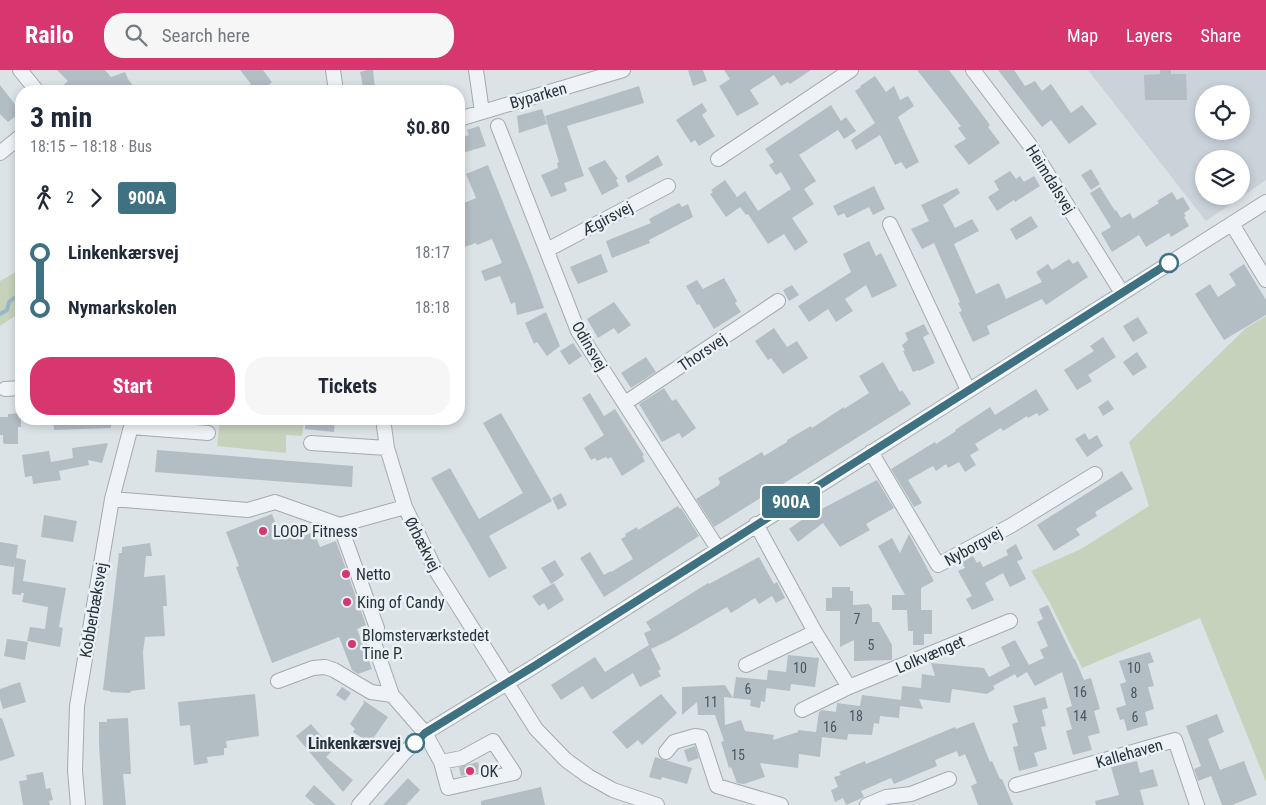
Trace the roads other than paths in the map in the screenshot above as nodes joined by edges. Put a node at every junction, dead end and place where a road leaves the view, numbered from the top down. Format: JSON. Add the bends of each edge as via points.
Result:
{"nodes":[{"id":1,"x":20,"y":70,"type":"edge"},
{"id":2,"x":333,"y":70,"type":"edge"},
{"id":3,"x":476,"y":70,"type":"edge"},
{"id":4,"x":623,"y":70,"type":"edge"},
{"id":5,"x":851,"y":70,"type":"edge"},
{"id":6,"x":974,"y":70,"type":"edge"},
{"id":7,"x":31,"y":85,"type":"edge"},
{"id":8,"x":335,"y":85,"type":"edge"},
{"id":9,"x":482,"y":112,"type":"junction"},
{"id":10,"x":465,"y":117,"type":"edge"},
{"id":11,"x":498,"y":126,"type":"dead end"},
{"id":12,"x":15,"y":141,"type":"edge"},
{"id":13,"x":0,"y":153,"type":"edge"},
{"id":14,"x":718,"y":159,"type":"dead end"},
{"id":15,"x":668,"y":186,"type":"dead end"},
{"id":16,"x":1266,"y":202,"type":"edge"},
{"id":17,"x":890,"y":224,"type":"dead end"},
{"id":18,"x":1232,"y":224,"type":"junction"},
{"id":19,"x":547,"y":250,"type":"junction"},
{"id":20,"x":1266,"y":280,"type":"edge"},
{"id":21,"x":1122,"y":293,"type":"junction"},
{"id":22,"x":778,"y":301,"type":"dead end"},
{"id":23,"x":15,"y":388,"type":"edge"},
{"id":24,"x":5,"y":389,"type":"dead end"},
{"id":25,"x":968,"y":390,"type":"junction"},
{"id":26,"x":625,"y":403,"type":"junction"},
{"id":27,"x":131,"y":425,"type":"edge"},
{"id":28,"x":146,"y":425,"type":"edge"},
{"id":29,"x":384,"y":425,"type":"edge"},
{"id":30,"x":208,"y":434,"type":"dead end"},
{"id":31,"x":311,"y":443,"type":"dead end"},
{"id":32,"x":387,"y":448,"type":"junction"},
{"id":33,"x":871,"y":452,"type":"junction"},
{"id":34,"x":1095,"y":474,"type":"dead end"},
{"id":35,"x":112,"y":500,"type":"junction"},
{"id":36,"x":405,"y":507,"type":"junction"},
{"id":37,"x":756,"y":524,"type":"junction"},
{"id":38,"x":340,"y":525,"type":"junction"},
{"id":39,"x":718,"y":548,"type":"junction"},
{"id":40,"x":1010,"y":622,"type":"dead end"},
{"id":41,"x":815,"y":632,"type":"junction"},
{"id":42,"x":746,"y":665,"type":"dead end"},
{"id":43,"x":278,"y":681,"type":"dead end"},
{"id":44,"x":508,"y":682,"type":"junction"},
{"id":45,"x":849,"y":688,"type":"junction"},
{"id":46,"x":392,"y":695,"type":"junction"},
{"id":47,"x":802,"y":710,"type":"dead end"},
{"id":48,"x":425,"y":733,"type":"junction"},
{"id":49,"x":666,"y":752,"type":"dead end"},
{"id":50,"x":441,"y":762,"type":"junction"},
{"id":51,"x":949,"y":779,"type":"dead end"},
{"id":52,"x":1016,"y":785,"type":"dead end"},
{"id":53,"x":638,"y":802,"type":"edge"},
{"id":54,"x":773,"y":804,"type":"edge"},
{"id":55,"x":78,"y":805,"type":"edge"},
{"id":56,"x":359,"y":805,"type":"edge"},
{"id":57,"x":657,"y":805,"type":"edge"},
{"id":58,"x":867,"y":805,"type":"edge"},
{"id":59,"x":1197,"y":805,"type":"edge"}],
"edges":[{"from":1,"to":7,"type":"street"},
{"from":2,"to":8,"type":"street"},
{"from":3,"to":9,"type":"street"},
{"from":4,"to":9,"type":"street","name":"Byparken"},
{"from":5,"to":14,"type":"street"},
{"from":6,"to":21,"type":"street","name":"Heimdalsvej","via":[[1029,144]]},
{"from":9,"to":10,"type":"street","name":"Byparken"},
{"from":11,"to":19,"type":"street","name":"Odinsvej"},
{"from":12,"to":13,"type":"street"},
{"from":15,"to":19,"type":"street","name":"Ægirsvej"},
{"from":16,"to":18,"type":"street"},
{"from":17,"to":25,"type":"street"},
{"from":18,"to":20,"type":"street"},
{"from":18,"to":21,"type":"street"},
{"from":19,"to":26,"type":"street","name":"Odinsvej","via":[[578,330]]},
{"from":21,"to":25,"type":"street"},
{"from":22,"to":26,"type":"street","name":"Thorsvej"},
{"from":23,"to":24,"type":"street"},
{"from":25,"to":33,"type":"street"},
{"from":26,"to":39,"type":"street","name":"Odinsvej"},
{"from":27,"to":35,"type":"street","name":"Kobberbæksvej"},
{"from":28,"to":30,"type":"street"},
{"from":29,"to":32,"type":"street","name":"Ørbækvej"},
{"from":31,"to":32,"type":"street"},
{"from":32,"to":36,"type":"street","name":"Ørbækvej"},
{"from":33,"to":34,"type":"street","name":"Nyborgvej","via":[[938,565]]},
{"from":33,"to":37,"type":"street"},
{"from":35,"to":38,"type":"street","via":[[248,510],[275,502]]},
{"from":35,"to":55,"type":"street","name":"Kobberbæksvej","via":[[77,706],[75,771]]},
{"from":36,"to":38,"type":"street"},
{"from":36,"to":44,"type":"street","name":"Ørbækvej","via":[[435,569]]},
{"from":37,"to":39,"type":"street"},
{"from":37,"to":41,"type":"street"},
{"from":38,"to":46,"type":"street","via":[[378,628],[374,643]]},
{"from":39,"to":44,"type":"street"},
{"from":40,"to":45,"type":"street","name":"Lolkvænget"},
{"from":41,"to":42,"type":"street"},
{"from":41,"to":45,"type":"street"},
{"from":43,"to":46,"type":"street","via":[[312,668],[325,667],[371,692]]},
{"from":44,"to":48,"type":"street"},
{"from":44,"to":53,"type":"street","via":[[536,729],[566,760],[588,776]]},
{"from":45,"to":47,"type":"street","name":"Lolkvænget"},
{"from":46,"to":48,"type":"street"},
{"from":48,"to":50,"type":"street"},
{"from":48,"to":56,"type":"street"},
{"from":49,"to":54,"type":"street","via":[[674,742],[701,737],[717,786]]},
{"from":50,"to":50,"type":"street","via":[[462,758],[493,741],[514,773],[448,788]]},
{"from":51,"to":58,"type":"street","via":[[911,794],[886,797]]},
{"from":52,"to":59,"type":"street","name":"Kallehaven","via":[[1175,740]]},
{"from":53,"to":57,"type":"street"}]}
